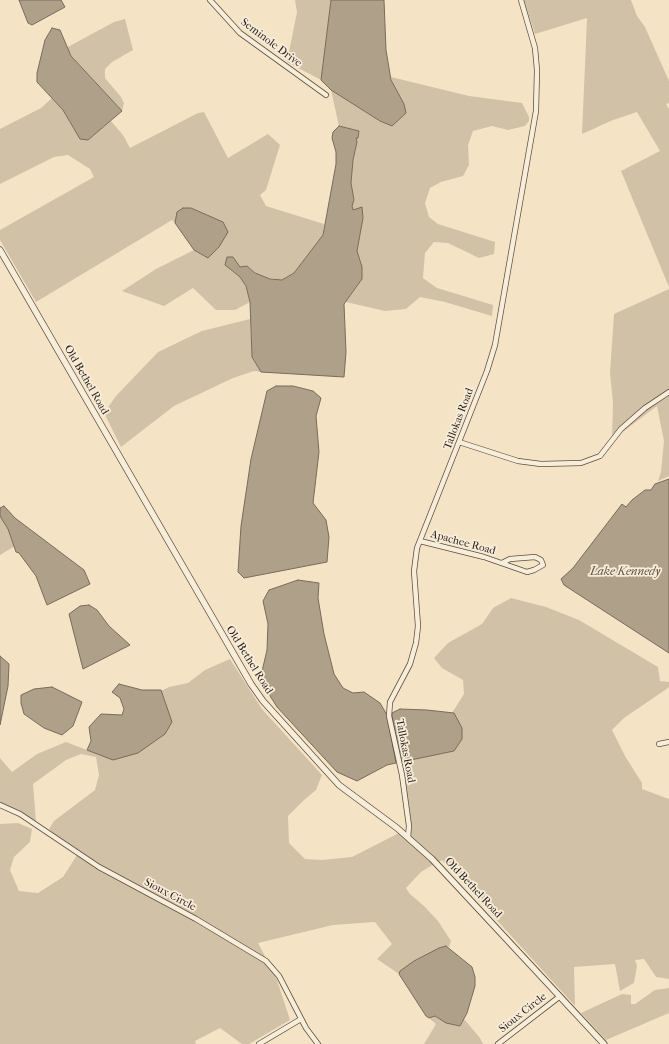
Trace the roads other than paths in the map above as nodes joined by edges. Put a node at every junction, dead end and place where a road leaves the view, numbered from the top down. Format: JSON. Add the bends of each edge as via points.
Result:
{"nodes":[{"id":1,"x":210,"y":0,"type":"edge"},
{"id":2,"x":521,"y":0,"type":"edge"},
{"id":3,"x":326,"y":95,"type":"dead end"},
{"id":4,"x":0,"y":250,"type":"edge"},
{"id":5,"x":669,"y":392,"type":"edge"},
{"id":6,"x":459,"y":442,"type":"junction"},
{"id":7,"x":420,"y":541,"type":"junction"},
{"id":8,"x":502,"y":564,"type":"junction"},
{"id":9,"x":669,"y":742,"type":"edge"},
{"id":10,"x":659,"y":744,"type":"dead end"},
{"id":11,"x":0,"y":805,"type":"edge"},
{"id":12,"x":408,"y":837,"type":"junction"},
{"id":13,"x":559,"y":997,"type":"junction"},
{"id":14,"x":302,"y":1019,"type":"junction"},
{"id":15,"x":259,"y":1044,"type":"edge"},
{"id":16,"x":318,"y":1044,"type":"edge"},
{"id":17,"x":498,"y":1044,"type":"edge"},
{"id":18,"x":604,"y":1044,"type":"edge"}],
"edges":[{"from":1,"to":3,"type":"street","name":"Seminole Drive","via":[[236,30]]},
{"from":2,"to":6,"type":"street","name":"Tallokas Road","via":[[535,48],[536,117],[496,345]]},
{"from":4,"to":12,"type":"street","name":"Old Bethel Road","via":[[251,684],[272,712],[339,785]]},
{"from":5,"to":6,"type":"street","via":[[621,429],[600,456],[588,461],[560,464],[518,461]]},
{"from":6,"to":7,"type":"street","name":"Tallokas Road"},
{"from":7,"to":8,"type":"street","name":"Apachee Road"},
{"from":7,"to":12,"type":"street","name":"Tallokas Road","via":[[414,569],[418,626],[416,643],[410,664],[391,698],[389,714],[409,826]]},
{"from":8,"to":8,"type":"street","name":"Apachee Road","via":[[510,559],[535,557],[541,560],[542,564],[526,572]]},
{"from":9,"to":10,"type":"street"},
{"from":11,"to":14,"type":"street","name":"Sioux Circle","via":[[20,814],[99,867],[259,956],[279,976]]},
{"from":12,"to":13,"type":"street","name":"Old Bethel Road","via":[[432,859]]},
{"from":13,"to":17,"type":"street","name":"Sioux Circle"},
{"from":13,"to":18,"type":"street","name":"Old Bethel Road"},
{"from":14,"to":15,"type":"street"},
{"from":14,"to":16,"type":"street","name":"Sioux Circle"}]}
